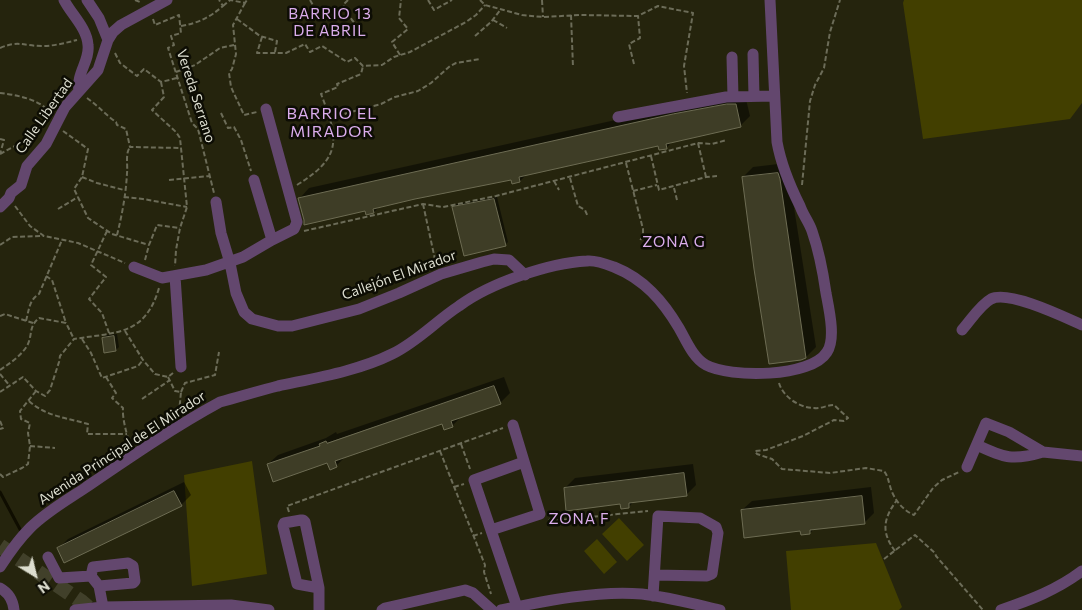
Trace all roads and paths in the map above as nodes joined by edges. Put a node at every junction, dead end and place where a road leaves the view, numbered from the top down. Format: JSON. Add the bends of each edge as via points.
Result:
{"nodes":[{"id":1,"x":64,"y":0,"type":"edge"},
{"id":2,"x":87,"y":0,"type":"edge"},
{"id":3,"x":167,"y":0,"type":"edge"},
{"id":4,"x":218,"y":0,"type":"edge"},
{"id":5,"x":247,"y":0,"type":"edge"},
{"id":6,"x":310,"y":0,"type":"edge"},
{"id":7,"x":348,"y":0,"type":"edge"},
{"id":8,"x":401,"y":0,"type":"edge"},
{"id":9,"x":428,"y":0,"type":"edge"},
{"id":10,"x":452,"y":0,"type":"edge"},
{"id":11,"x":480,"y":0,"type":"edge"},
{"id":12,"x":542,"y":0,"type":"edge"},
{"id":13,"x":770,"y":0,"type":"edge"},
{"id":14,"x":840,"y":0,"type":"edge"},
{"id":15,"x":245,"y":4,"type":"junction"},
{"id":16,"x":485,"y":5,"type":"junction"},
{"id":17,"x":223,"y":6,"type":"junction"},
{"id":18,"x":501,"y":9,"type":"junction"},
{"id":19,"x":149,"y":11,"type":"junction"},
{"id":20,"x":318,"y":14,"type":"dead end"},
{"id":21,"x":571,"y":15,"type":"junction"},
{"id":22,"x":543,"y":16,"type":"junction"},
{"id":23,"x":638,"y":16,"type":"junction"},
{"id":24,"x":237,"y":19,"type":"junction"},
{"id":25,"x":493,"y":20,"type":"junction"},
{"id":26,"x":180,"y":26,"type":"junction"},
{"id":27,"x":507,"y":28,"type":"dead end"},
{"id":28,"x":362,"y":32,"type":"dead end"},
{"id":29,"x":475,"y":36,"type":"dead end"},
{"id":30,"x":262,"y":37,"type":"junction"},
{"id":31,"x":86,"y":38,"type":"junction"},
{"id":32,"x":108,"y":40,"type":"junction"},
{"id":33,"x":234,"y":45,"type":"junction"},
{"id":34,"x":0,"y":48,"type":"edge"},
{"id":35,"x":275,"y":52,"type":"junction"},
{"id":36,"x":753,"y":54,"type":"dead end"},
{"id":37,"x":400,"y":55,"type":"junction"},
{"id":38,"x":732,"y":57,"type":"dead end"},
{"id":39,"x":480,"y":59,"type":"dead end"},
{"id":40,"x":634,"y":64,"type":"dead end"},
{"id":41,"x":362,"y":66,"type":"junction"},
{"id":42,"x":573,"y":67,"type":"dead end"},
{"id":43,"x":176,"y":72,"type":"junction"},
{"id":44,"x":177,"y":78,"type":"junction"},
{"id":45,"x":161,"y":82,"type":"junction"},
{"id":46,"x":79,"y":91,"type":"junction"},
{"id":47,"x":0,"y":92,"type":"edge"},
{"id":48,"x":754,"y":96,"type":"junction"},
{"id":49,"x":774,"y":96,"type":"junction"},
{"id":50,"x":732,"y":97,"type":"junction"},
{"id":51,"x":690,"y":104,"type":"junction"},
{"id":52,"x":266,"y":109,"type":"joint"},
{"id":53,"x":221,"y":113,"type":"dead end"},
{"id":54,"x":618,"y":117,"type":"dead end"},
{"id":55,"x":332,"y":120,"type":"junction"},
{"id":56,"x":56,"y":126,"type":"junction"},
{"id":57,"x":0,"y":139,"type":"edge"},
{"id":58,"x":727,"y":140,"type":"dead end"},
{"id":59,"x":698,"y":143,"type":"junction"},
{"id":60,"x":130,"y":146,"type":"junction"},
{"id":61,"x":182,"y":148,"type":"junction"},
{"id":62,"x":0,"y":154,"type":"edge"},
{"id":63,"x":651,"y":156,"type":"junction"},
{"id":64,"x":626,"y":163,"type":"junction"},
{"id":65,"x":210,"y":176,"type":"junction"},
{"id":66,"x":717,"y":176,"type":"dead end"},
{"id":67,"x":82,"y":177,"type":"junction"},
{"id":68,"x":570,"y":177,"type":"junction"},
{"id":69,"x":706,"y":177,"type":"junction"},
{"id":70,"x":184,"y":178,"type":"junction"},
{"id":71,"x":169,"y":180,"type":"dead end"},
{"id":72,"x":254,"y":180,"type":"joint"},
{"id":73,"x":554,"y":181,"type":"junction"},
{"id":74,"x":658,"y":184,"type":"junction"},
{"id":75,"x":802,"y":186,"type":"dead end"},
{"id":76,"x":674,"y":187,"type":"junction"},
{"id":77,"x":124,"y":190,"type":"junction"},
{"id":78,"x":289,"y":190,"type":"junction"},
{"id":79,"x":559,"y":190,"type":"dead end"},
{"id":80,"x":633,"y":191,"type":"junction"},
{"id":81,"x":78,"y":197,"type":"junction"},
{"id":82,"x":124,"y":197,"type":"junction"},
{"id":83,"x":677,"y":200,"type":"dead end"},
{"id":84,"x":216,"y":202,"type":"joint"},
{"id":85,"x":4,"y":203,"type":"edge"},
{"id":86,"x":423,"y":204,"type":"junction"},
{"id":87,"x":187,"y":207,"type":"junction"},
{"id":88,"x":58,"y":209,"type":"dead end"},
{"id":89,"x":588,"y":217,"type":"dead end"},
{"id":90,"x":180,"y":228,"type":"junction"},
{"id":91,"x":293,"y":230,"type":"junction"},
{"id":92,"x":107,"y":231,"type":"junction"},
{"id":93,"x":44,"y":236,"type":"junction"},
{"id":94,"x":117,"y":236,"type":"junction"},
{"id":95,"x":62,"y":240,"type":"junction"},
{"id":96,"x":272,"y":240,"type":"junction"},
{"id":97,"x":639,"y":242,"type":"dead end"},
{"id":98,"x":0,"y":245,"type":"edge"},
{"id":99,"x":149,"y":245,"type":"junction"},
{"id":100,"x":99,"y":251,"type":"junction"},
{"id":101,"x":230,"y":263,"type":"junction"},
{"id":102,"x":138,"y":269,"type":"junction"},
{"id":103,"x":453,"y":269,"type":"junction"},
{"id":104,"x":525,"y":275,"type":"junction"},
{"id":105,"x":46,"y":276,"type":"junction"},
{"id":106,"x":175,"y":276,"type":"junction"},
{"id":107,"x":162,"y":278,"type":"junction"},
{"id":108,"x":0,"y":316,"type":"edge"},
{"id":109,"x":26,"y":321,"type":"junction"},
{"id":110,"x":33,"y":323,"type":"junction"},
{"id":111,"x":66,"y":323,"type":"junction"},
{"id":112,"x":1082,"y":325,"type":"edge"},
{"id":113,"x":962,"y":330,"type":"dead end"},
{"id":114,"x":125,"y":331,"type":"junction"},
{"id":115,"x":109,"y":334,"type":"junction"},
{"id":116,"x":82,"y":338,"type":"junction"},
{"id":117,"x":74,"y":339,"type":"junction"},
{"id":118,"x":219,"y":352,"type":"dead end"},
{"id":119,"x":143,"y":360,"type":"junction"},
{"id":120,"x":181,"y":367,"type":"dead end"},
{"id":121,"x":0,"y":370,"type":"edge"},
{"id":122,"x":777,"y":373,"type":"junction"},
{"id":123,"x":0,"y":374,"type":"edge"},
{"id":124,"x":106,"y":377,"type":"junction"},
{"id":125,"x":170,"y":380,"type":"junction"},
{"id":126,"x":10,"y":386,"type":"junction"},
{"id":127,"x":36,"y":391,"type":"junction"},
{"id":128,"x":0,"y":392,"type":"edge"},
{"id":129,"x":181,"y":392,"type":"junction"},
{"id":130,"x":142,"y":399,"type":"dead end"},
{"id":131,"x":29,"y":401,"type":"junction"},
{"id":132,"x":0,"y":421,"type":"edge"},
{"id":133,"x":183,"y":425,"type":"junction"},
{"id":134,"x":513,"y":425,"type":"joint"},
{"id":135,"x":0,"y":428,"type":"edge"},
{"id":136,"x":127,"y":434,"type":"junction"},
{"id":137,"x":461,"y":444,"type":"junction"},
{"id":138,"x":977,"y":445,"type":"junction"},
{"id":139,"x":30,"y":446,"type":"junction"},
{"id":140,"x":55,"y":448,"type":"dead end"},
{"id":141,"x":440,"y":451,"type":"junction"},
{"id":142,"x":1043,"y":452,"type":"junction"},
{"id":143,"x":134,"y":456,"type":"junction"},
{"id":144,"x":1082,"y":456,"type":"edge"},
{"id":145,"x":524,"y":462,"type":"junction"},
{"id":146,"x":967,"y":467,"type":"joint"},
{"id":147,"x":0,"y":474,"type":"edge"},
{"id":148,"x":474,"y":480,"type":"junction"},
{"id":149,"x":897,"y":500,"type":"junction"},
{"id":150,"x":540,"y":514,"type":"junction"},
{"id":151,"x":658,"y":516,"type":"junction"},
{"id":152,"x":292,"y":521,"type":"junction"},
{"id":153,"x":491,"y":530,"type":"junction"},
{"id":154,"x":895,"y":551,"type":"junction"},
{"id":155,"x":48,"y":557,"type":"dead end"},
{"id":156,"x":884,"y":559,"type":"dead end"},
{"id":157,"x":0,"y":567,"type":"edge"},
{"id":158,"x":1082,"y":571,"type":"edge"},
{"id":159,"x":655,"y":575,"type":"junction"},
{"id":160,"x":91,"y":576,"type":"junction"},
{"id":161,"x":99,"y":586,"type":"junction"},
{"id":162,"x":0,"y":588,"type":"edge"},
{"id":163,"x":319,"y":588,"type":"junction"},
{"id":164,"x":492,"y":595,"type":"dead end"},
{"id":165,"x":653,"y":596,"type":"junction"},
{"id":166,"x":102,"y":607,"type":"junction"},
{"id":167,"x":517,"y":607,"type":"junction"},
{"id":168,"x":14,"y":610,"type":"edge"},
{"id":169,"x":75,"y":610,"type":"edge"},
{"id":170,"x":269,"y":610,"type":"edge"},
{"id":171,"x":319,"y":610,"type":"edge"},
{"id":172,"x":382,"y":610,"type":"edge"},
{"id":173,"x":492,"y":610,"type":"edge"},
{"id":174,"x":502,"y":610,"type":"edge"},
{"id":175,"x":720,"y":610,"type":"edge"},
{"id":176,"x":984,"y":610,"type":"edge"},
{"id":177,"x":1001,"y":610,"type":"edge"}],
"edges":[{"from":1,"to":31,"type":"street"},
{"from":2,"to":32,"type":"street"},
{"from":3,"to":19,"type":"street"},
{"from":4,"to":17,"type":"path"},
{"from":5,"to":15,"type":"path"},
{"from":6,"to":20,"type":"path"},
{"from":7,"to":28,"type":"path","via":[[343,5]]},
{"from":8,"to":37,"type":"path","via":[[399,18],[408,29],[392,42]]},
{"from":9,"to":10,"type":"path","via":[[434,10]]},
{"from":11,"to":16,"type":"path"},
{"from":12,"to":22,"type":"path"},
{"from":13,"to":49,"type":"street","name":"Avenida Principal de El Mirador"},
{"from":14,"to":75,"type":"path","via":[[824,68],[810,101]]},
{"from":15,"to":17,"type":"path","via":[[230,0]]},
{"from":15,"to":24,"type":"path"},
{"from":16,"to":18,"type":"path"},
{"from":16,"to":37,"type":"path","via":[[466,22]]},
{"from":17,"to":26,"type":"path","via":[[208,18]]},
{"from":18,"to":22,"type":"path"},
{"from":18,"to":25,"type":"path"},
{"from":19,"to":26,"type":"path","via":[[155,25],[179,15]]},
{"from":19,"to":32,"type":"street","via":[[121,25]]},
{"from":21,"to":22,"type":"path"},
{"from":21,"to":23,"type":"path"},
{"from":21,"to":42,"type":"path"},
{"from":23,"to":40,"type":"path","via":[[640,38],[629,44]]},
{"from":23,"to":51,"type":"path","via":[[658,6],[693,13],[684,66]]},
{"from":24,"to":30,"type":"path"},
{"from":24,"to":33,"type":"path","via":[[233,25]]},
{"from":25,"to":27,"type":"path"},
{"from":25,"to":29,"type":"path"},
{"from":26,"to":43,"type":"path","name":"Vereda Serrano","via":[[181,32],[172,36],[174,46],[168,48]]},
{"from":30,"to":35,"type":"path","via":[[277,41]]},
{"from":30,"to":35,"type":"path","via":[[257,52]]},
{"from":31,"to":34,"type":"path","via":[[59,45],[21,43]]},
{"from":31,"to":46,"type":"street","via":[[88,50],[78,79]]},
{"from":32,"to":45,"type":"path","via":[[120,62],[136,76],[144,69]]},
{"from":32,"to":46,"type":"street","name":"Calle Libertad","via":[[98,70]]},
{"from":33,"to":43,"type":"path","via":[[220,48],[195,65]]},
{"from":33,"to":52,"type":"path","via":[[236,54],[229,73],[231,87],[244,115]]},
{"from":35,"to":41,"type":"path","via":[[286,52],[305,44],[310,52],[322,46],[347,62],[355,58]]},
{"from":36,"to":48,"type":"street"},
{"from":37,"to":41,"type":"path","via":[[382,64]]},
{"from":38,"to":50,"type":"street"},
{"from":39,"to":55,"type":"path","via":[[450,66],[418,91]]},
{"from":41,"to":55,"type":"path","via":[[361,74],[321,94]]},
{"from":43,"to":44,"type":"path","name":"Vereda Serrano"},
{"from":44,"to":45,"type":"path"},
{"from":44,"to":65,"type":"path","name":"Vereda Serrano","via":[[192,123],[198,129]]},
{"from":45,"to":61,"type":"path","via":[[164,97],[152,110],[176,132]]},
{"from":46,"to":56,"type":"street","name":"Calle Libertad","via":[[65,107]]},
{"from":46,"to":60,"type":"path","via":[[117,125],[126,129]]},
{"from":47,"to":62,"type":"path","via":[[30,100],[51,114],[49,120],[24,141]]},
{"from":48,"to":49,"type":"street"},
{"from":48,"to":50,"type":"street"},
{"from":49,"to":122,"type":"street","name":"Avenida Principal de El Mirador","via":[[780,157],[816,246],[831,335],[830,346],[821,359]]},
{"from":50,"to":51,"type":"street"},
{"from":51,"to":54,"type":"street"},
{"from":52,"to":78,"type":"street"},
{"from":53,"to":72,"type":"path","via":[[228,128],[234,127],[241,140]]},
{"from":55,"to":78,"type":"path","via":[[333,140],[329,159]]},
{"from":56,"to":67,"type":"path","via":[[88,149]]},
{"from":56,"to":85,"type":"street","name":"Calle Libertad","via":[[27,166],[21,186]]},
{"from":57,"to":62,"type":"path","via":[[4,140]]},
{"from":58,"to":59,"type":"path"},
{"from":59,"to":63,"type":"path"},
{"from":59,"to":69,"type":"path"},
{"from":60,"to":61,"type":"path"},
{"from":60,"to":77,"type":"path"},
{"from":61,"to":70,"type":"path"},
{"from":63,"to":64,"type":"path"},
{"from":63,"to":74,"type":"path"},
{"from":64,"to":68,"type":"path"},
{"from":64,"to":80,"type":"path"},
{"from":65,"to":70,"type":"path"},
{"from":65,"to":84,"type":"path","name":"Vereda Serrano"},
{"from":66,"to":69,"type":"path"},
{"from":67,"to":77,"type":"path"},
{"from":67,"to":81,"type":"path","via":[[74,189]]},
{"from":68,"to":73,"type":"path"},
{"from":68,"to":89,"type":"path","via":[[578,206]]},
{"from":69,"to":76,"type":"path"},
{"from":70,"to":71,"type":"path"},
{"from":70,"to":87,"type":"path"},
{"from":72,"to":96,"type":"street"},
{"from":73,"to":79,"type":"path"},
{"from":73,"to":86,"type":"path","via":[[442,207]]},
{"from":74,"to":76,"type":"path","via":[[659,190]]},
{"from":74,"to":80,"type":"path"},
{"from":76,"to":83,"type":"path"},
{"from":77,"to":82,"type":"path"},
{"from":78,"to":91,"type":"street","via":[[297,222]]},
{"from":80,"to":97,"type":"path","via":[[643,229]]},
{"from":81,"to":88,"type":"path"},
{"from":81,"to":92,"type":"path","via":[[88,218]]},
{"from":82,"to":87,"type":"path"},
{"from":82,"to":94,"type":"path"},
{"from":84,"to":101,"type":"street"},
{"from":85,"to":93,"type":"path"},
{"from":86,"to":91,"type":"path","via":[[308,231]]},
{"from":86,"to":103,"type":"path","via":[[435,264],[444,262]]},
{"from":87,"to":90,"type":"path"},
{"from":90,"to":99,"type":"path","via":[[157,225]]},
{"from":90,"to":106,"type":"path"},
{"from":91,"to":96,"type":"street"},
{"from":92,"to":94,"type":"path"},
{"from":92,"to":100,"type":"path"},
{"from":93,"to":95,"type":"path"},
{"from":93,"to":98,"type":"path","via":[[12,237]]},
{"from":94,"to":99,"type":"path"},
{"from":95,"to":100,"type":"path"},
{"from":95,"to":105,"type":"path"},
{"from":96,"to":101,"type":"street"},
{"from":99,"to":102,"type":"path"},
{"from":100,"to":102,"type":"path"},
{"from":100,"to":115,"type":"path","via":[[91,265],[106,277],[89,299],[102,313]]},
{"from":101,"to":103,"type":"street","name":"Callejón El Mirador","via":[[236,294],[244,312],[252,319],[284,327],[359,309]]},
{"from":101,"to":106,"type":"street"},
{"from":102,"to":107,"type":"street"},
{"from":103,"to":104,"type":"street","name":"Callejón El Mirador","via":[[504,259],[515,264]]},
{"from":104,"to":122,"type":"street","name":"Avenida Principal de El Mirador","via":[[588,261],[617,268],[654,292],[704,364],[719,369]]},
{"from":104,"to":133,"type":"street","name":"Avenida Principal de El Mirador","via":[[472,296],[392,355],[220,402]]},
{"from":105,"to":109,"type":"path","via":[[39,294],[30,303]]},
{"from":105,"to":111,"type":"path","via":[[52,280]]},
{"from":106,"to":107,"type":"street"},
{"from":106,"to":120,"type":"street"},
{"from":107,"to":114,"type":"path","via":[[154,304],[140,322]]},
{"from":108,"to":109,"type":"path","via":[[4,314]]},
{"from":109,"to":110,"type":"path"},
{"from":110,"to":111,"type":"path","via":[[39,318]]},
{"from":110,"to":121,"type":"path","via":[[28,345]]},
{"from":111,"to":117,"type":"path"},
{"from":112,"to":113,"type":"street","via":[[1055,312],[1004,296],[986,303]]},
{"from":114,"to":115,"type":"path"},
{"from":114,"to":119,"type":"path"},
{"from":115,"to":116,"type":"path"},
{"from":116,"to":117,"type":"path"},
{"from":116,"to":124,"type":"path","via":[[102,378]]},
{"from":117,"to":127,"type":"path","via":[[60,356],[50,390],[45,396]]},
{"from":118,"to":129,"type":"path","via":[[215,374],[185,383]]},
{"from":119,"to":124,"type":"path","via":[[138,366]]},
{"from":119,"to":125,"type":"path","via":[[155,374],[168,376]]},
{"from":122,"to":149,"type":"path","via":[[781,388],[795,402],[813,408],[834,405],[848,420],[834,420],[755,453],[772,459],[779,468],[786,470],[830,473],[866,468],[884,471]]},
{"from":123,"to":126,"type":"path"},
{"from":124,"to":136,"type":"path","via":[[116,393],[112,398],[123,408]]},
{"from":125,"to":129,"type":"path","via":[[176,391]]},
{"from":125,"to":130,"type":"path"},
{"from":126,"to":127,"type":"path","via":[[23,377]]},
{"from":126,"to":128,"type":"path"},
{"from":127,"to":131,"type":"path"},
{"from":129,"to":133,"type":"path","via":[[179,414]]},
{"from":131,"to":136,"type":"path","via":[[50,414],[88,424],[88,434]]},
{"from":131,"to":139,"type":"path","via":[[20,412],[21,419],[30,422]]},
{"from":132,"to":135,"type":"path","via":[[3,428]]},
{"from":133,"to":143,"type":"street","name":"Avenida Principal de El Mirador"},
{"from":134,"to":137,"type":"path"},
{"from":134,"to":145,"type":"street"},
{"from":136,"to":143,"type":"path"},
{"from":137,"to":141,"type":"path"},
{"from":137,"to":148,"type":"path"},
{"from":138,"to":142,"type":"street","via":[[1007,457],[1024,458]]},
{"from":138,"to":142,"type":"street","via":[[986,423]]},
{"from":138,"to":146,"type":"street"},
{"from":139,"to":140,"type":"path"},
{"from":139,"to":147,"type":"path","via":[[28,464],[3,477]]},
{"from":141,"to":152,"type":"path","via":[[287,506]]},
{"from":141,"to":164,"type":"path","via":[[484,565]]},
{"from":142,"to":144,"type":"street"},
{"from":143,"to":157,"type":"street","name":"Avenida Principal de El Mirador","via":[[32,526]]},
{"from":145,"to":148,"type":"street"},
{"from":145,"to":150,"type":"street"},
{"from":146,"to":149,"type":"path","via":[[933,488],[914,515]]},
{"from":148,"to":153,"type":"street"},
{"from":149,"to":154,"type":"path","via":[[890,509],[884,531]]},
{"from":150,"to":151,"type":"path","via":[[551,521],[652,511]]},
{"from":150,"to":153,"type":"street"},
{"from":151,"to":159,"type":"street"},
{"from":151,"to":159,"type":"street","via":[[700,518],[716,527],[718,533],[712,574]]},
{"from":152,"to":163,"type":"street","via":[[305,522]]},
{"from":152,"to":163,"type":"street","via":[[282,526],[296,582]]},
{"from":153,"to":167,"type":"street"},
{"from":154,"to":156,"type":"path"},
{"from":154,"to":176,"type":"path","via":[[915,535],[935,553]]},
{"from":155,"to":160,"type":"street","via":[[59,578]]},
{"from":158,"to":177,"type":"street","via":[[1054,590]]},
{"from":159,"to":165,"type":"street"},
{"from":160,"to":161,"type":"street"},
{"from":160,"to":161,"type":"street","via":[[92,568],[96,566],[128,563],[133,566],[133,583]]},
{"from":161,"to":166,"type":"street"},
{"from":162,"to":168,"type":"street","via":[[9,595]]},
{"from":163,"to":171,"type":"street"},
{"from":165,"to":167,"type":"street","via":[[611,593]]},
{"from":165,"to":175,"type":"street"},
{"from":166,"to":169,"type":"street"},
{"from":166,"to":170,"type":"street","via":[[231,605]]},
{"from":167,"to":174,"type":"street"},
{"from":172,"to":173,"type":"street","via":[[465,590],[474,593]]}]}
